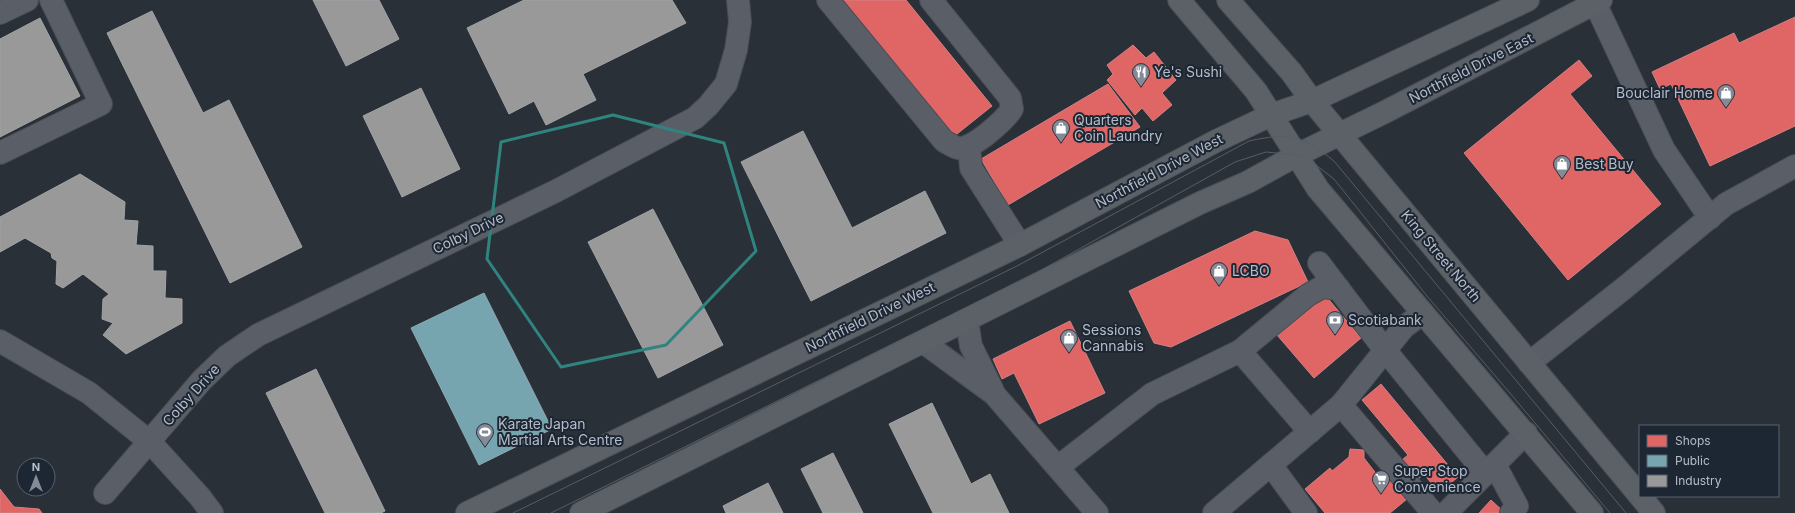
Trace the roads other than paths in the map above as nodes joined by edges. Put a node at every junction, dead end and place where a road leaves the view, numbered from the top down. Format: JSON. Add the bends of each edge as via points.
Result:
{"nodes":[{"id":1,"x":27,"y":0,"type":"edge"},
{"id":2,"x":51,"y":0,"type":"edge"},
{"id":3,"x":738,"y":0,"type":"edge"},
{"id":4,"x":828,"y":0,"type":"edge"},
{"id":5,"x":931,"y":0,"type":"edge"},
{"id":6,"x":1179,"y":0,"type":"edge"},
{"id":7,"x":1228,"y":0,"type":"edge"},
{"id":8,"x":1528,"y":0,"type":"edge"},
{"id":9,"x":1598,"y":2,"type":"edge"},
{"id":10,"x":0,"y":13,"type":"edge"},
{"id":11,"x":1312,"y":101,"type":"junction"},
{"id":12,"x":1271,"y":115,"type":"junction"},
{"id":13,"x":1340,"y":134,"type":"junction"},
{"id":14,"x":969,"y":147,"type":"junction"},
{"id":15,"x":0,"y":154,"type":"edge"},
{"id":16,"x":1296,"y":155,"type":"junction"},
{"id":17,"x":1795,"y":166,"type":"edge"},
{"id":18,"x":1710,"y":218,"type":"junction"},
{"id":19,"x":1020,"y":245,"type":"junction"},
{"id":20,"x":1319,"y":263,"type":"dead end"},
{"id":21,"x":1339,"y":289,"type":"junction"},
{"id":22,"x":1423,"y":313,"type":"junction"},
{"id":23,"x":967,"y":320,"type":"junction"},
{"id":24,"x":923,"y":342,"type":"junction"},
{"id":25,"x":1,"y":344,"type":"edge"},
{"id":26,"x":1385,"y":350,"type":"junction"},
{"id":27,"x":1240,"y":351,"type":"junction"},
{"id":28,"x":1529,"y":363,"type":"junction"},
{"id":29,"x":994,"y":394,"type":"junction"},
{"id":30,"x":1341,"y":405,"type":"junction"},
{"id":31,"x":1310,"y":432,"type":"junction"},
{"id":32,"x":1526,"y":433,"type":"junction"},
{"id":33,"x":150,"y":442,"type":"junction"},
{"id":34,"x":1271,"y":465,"type":"junction"},
{"id":35,"x":1058,"y":467,"type":"junction"},
{"id":36,"x":1490,"y":469,"type":"junction"},
{"id":37,"x":105,"y":493,"type":"dead end"},
{"id":38,"x":1639,"y":495,"type":"edge"},
{"id":39,"x":1641,"y":497,"type":"edge"},
{"id":40,"x":1217,"y":512,"type":"edge"},
{"id":41,"x":212,"y":513,"type":"edge"},
{"id":42,"x":466,"y":513,"type":"edge"},
{"id":43,"x":581,"y":513,"type":"edge"},
{"id":44,"x":1097,"y":513,"type":"edge"},
{"id":45,"x":1306,"y":513,"type":"edge"},
{"id":46,"x":1433,"y":513,"type":"edge"},
{"id":47,"x":1446,"y":513,"type":"edge"},
{"id":48,"x":1511,"y":513,"type":"edge"},
{"id":49,"x":1592,"y":513,"type":"edge"},
{"id":50,"x":1654,"y":513,"type":"edge"}],
"edges":[{"from":1,"to":10,"type":"street"},
{"from":2,"to":15,"type":"street","via":[[101,104]]},
{"from":3,"to":33,"type":"street","name":"Colby Drive","via":[[740,22],[736,50],[726,84],[695,118],[556,190],[258,335],[227,356],[202,380]]},
{"from":4,"to":14,"type":"street","via":[[944,141],[958,148]]},
{"from":5,"to":14,"type":"street","via":[[1010,98],[1012,109],[1007,117]]},
{"from":6,"to":12,"type":"main road","via":[[1256,91]]},
{"from":7,"to":11,"type":"main road","name":"King Street North","via":[[1292,73]]},
{"from":8,"to":11,"type":"main road"},
{"from":9,"to":13,"type":"main road","name":"Northfield Drive East"},
{"from":9,"to":18,"type":"street","via":[[1664,150]]},
{"from":11,"to":12,"type":"main road","name":"Northfield Drive West"},
{"from":11,"to":13,"type":"main road","name":"King Street North"},
{"from":12,"to":16,"type":"main road"},
{"from":12,"to":19,"type":"main road","name":"Northfield Drive West","via":[[1216,141]]},
{"from":13,"to":16,"type":"main road","name":"Northfield Drive East"},
{"from":13,"to":28,"type":"main road","name":"King Street North"},
{"from":14,"to":19,"type":"street","via":[[971,168]]},
{"from":16,"to":22,"type":"main road","via":[[1318,189]]},
{"from":16,"to":23,"type":"main road","via":[[1248,182],[1200,203]]},
{"from":17,"to":18,"type":"street","via":[[1726,204]]},
{"from":18,"to":28,"type":"street"},
{"from":19,"to":42,"type":"main road","name":"Northfield Drive West"},
{"from":20,"to":21,"type":"street"},
{"from":21,"to":26,"type":"street"},
{"from":21,"to":27,"type":"street","via":[[1322,287],[1308,295]]},
{"from":22,"to":26,"type":"street","via":[[1404,327]]},
{"from":22,"to":32,"type":"main road"},
{"from":23,"to":24,"type":"main road"},
{"from":23,"to":29,"type":"street","via":[[971,346]]},
{"from":24,"to":29,"type":"street"},
{"from":24,"to":43,"type":"main road"},
{"from":25,"to":33,"type":"street","via":[[89,393]]},
{"from":26,"to":30,"type":"street"},
{"from":26,"to":36,"type":"street"},
{"from":27,"to":31,"type":"street"},
{"from":27,"to":35,"type":"street","via":[[1152,394]]},
{"from":28,"to":38,"type":"main road","name":"King Street North"},
{"from":29,"to":35,"type":"street"},
{"from":30,"to":31,"type":"street"},
{"from":30,"to":46,"type":"street"},
{"from":31,"to":34,"type":"street"},
{"from":32,"to":36,"type":"street"},
{"from":32,"to":49,"type":"main road"},
{"from":33,"to":37,"type":"street","name":"Colby Drive"},
{"from":33,"to":41,"type":"street"},
{"from":34,"to":40,"type":"street"},
{"from":34,"to":45,"type":"street"},
{"from":35,"to":44,"type":"street"},
{"from":36,"to":47,"type":"street"},
{"from":36,"to":48,"type":"street","via":[[1517,506]]},
{"from":39,"to":50,"type":"main road","name":"King Street North"}]}
